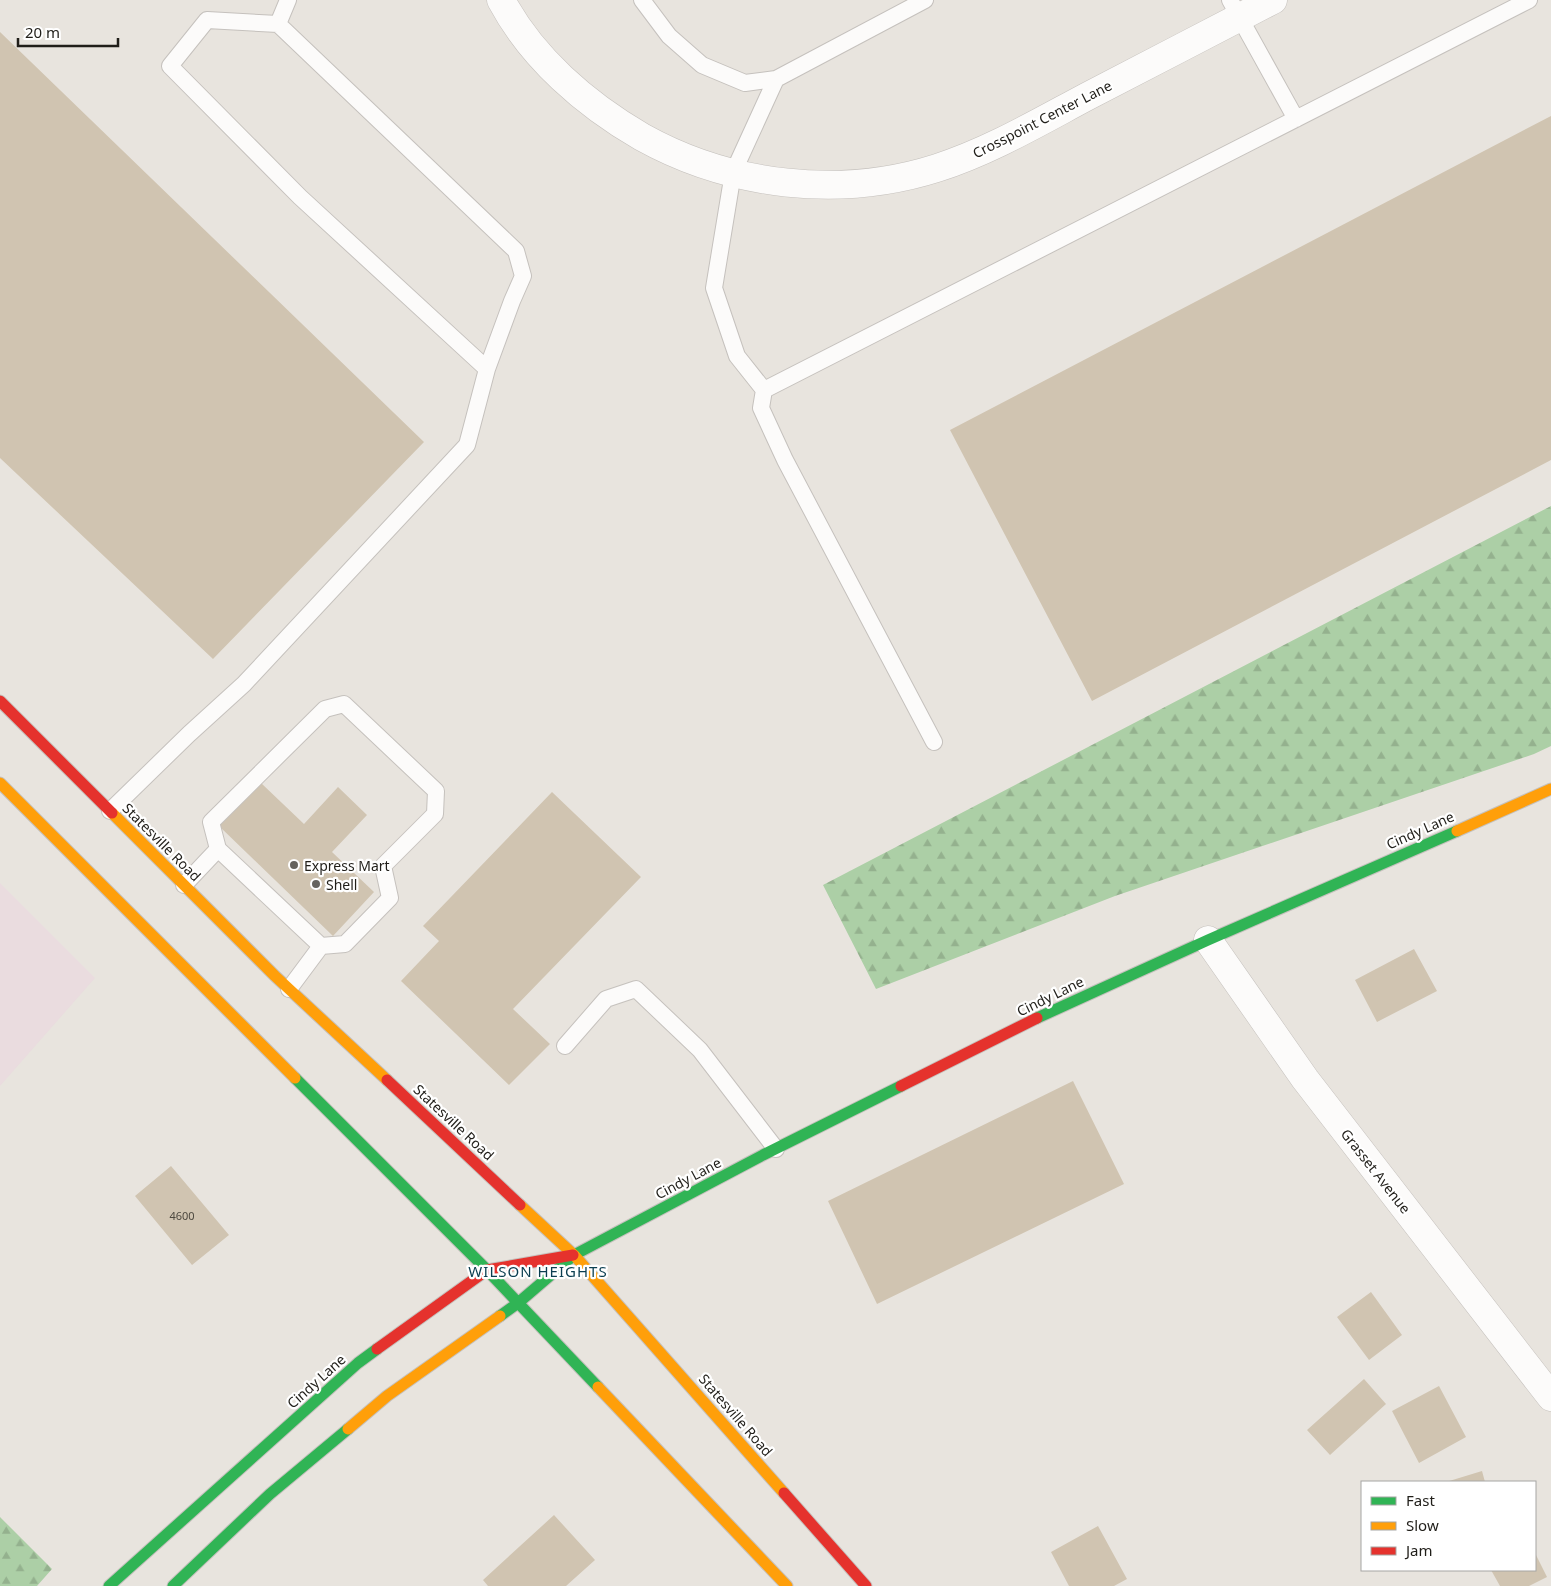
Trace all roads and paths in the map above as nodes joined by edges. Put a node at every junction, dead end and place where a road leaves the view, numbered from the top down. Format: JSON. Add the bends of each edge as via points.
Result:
{"nodes":[{"id":1,"x":288,"y":0,"type":"edge"},
{"id":2,"x":501,"y":0,"type":"edge"},
{"id":3,"x":642,"y":0,"type":"edge"},
{"id":4,"x":924,"y":0,"type":"edge"},
{"id":5,"x":1273,"y":0,"type":"edge"},
{"id":6,"x":1529,"y":0,"type":"edge"},
{"id":7,"x":1235,"y":8,"type":"edge"},
{"id":8,"x":278,"y":24,"type":"junction"},
{"id":9,"x":776,"y":79,"type":"junction"},
{"id":10,"x":1296,"y":119,"type":"junction"},
{"id":11,"x":733,"y":173,"type":"junction"},
{"id":12,"x":487,"y":369,"type":"junction"},
{"id":13,"x":764,"y":390,"type":"junction"},
{"id":14,"x":0,"y":701,"type":"edge"},
{"id":15,"x":934,"y":742,"type":"dead end"},
{"id":16,"x":0,"y":783,"type":"edge"},
{"id":17,"x":1551,"y":789,"type":"edge"},
{"id":18,"x":110,"y":811,"type":"junction"},
{"id":19,"x":218,"y":849,"type":"junction"},
{"id":20,"x":184,"y":885,"type":"junction"},
{"id":21,"x":1208,"y":940,"type":"junction"},
{"id":22,"x":321,"y":946,"type":"junction"},
{"id":23,"x":288,"y":989,"type":"junction"},
{"id":24,"x":565,"y":1046,"type":"dead end"},
{"id":25,"x":776,"y":1149,"type":"junction"},
{"id":26,"x":574,"y":1255,"type":"junction"},
{"id":27,"x":487,"y":1270,"type":"junction"},
{"id":28,"x":518,"y":1303,"type":"junction"},
{"id":29,"x":1551,"y":1397,"type":"edge"},
{"id":30,"x":777,"y":1583,"type":"edge"},
{"id":31,"x":110,"y":1586,"type":"edge"},
{"id":32,"x":173,"y":1586,"type":"edge"},
{"id":33,"x":866,"y":1586,"type":"edge"}],
"edges":[{"from":1,"to":8,"type":"lane"},
{"from":2,"to":11,"type":"street","name":"Crosspoint Center Lane","via":[[511,19],[546,63],[614,121],[663,149]]},
{"from":3,"to":9,"type":"lane","via":[[669,36],[702,65],[745,82]]},
{"from":4,"to":9,"type":"lane"},
{"from":5,"to":7,"type":"street","name":"Crosspoint Center Lane"},
{"from":6,"to":10,"type":"lane"},
{"from":7,"to":10,"type":"lane"},
{"from":7,"to":11,"type":"street","name":"Crosspoint Center Lane","via":[[993,146],[938,167],[859,184],[830,185],[773,182]]},
{"from":8,"to":12,"type":"lane","via":[[516,251],[523,276]]},
{"from":8,"to":12,"type":"lane","via":[[207,20],[170,66],[300,198]]},
{"from":9,"to":11,"type":"lane"},
{"from":10,"to":13,"type":"lane"},
{"from":11,"to":13,"type":"lane","via":[[714,288],[737,356]]},
{"from":12,"to":18,"type":"lane","via":[[467,445],[244,684]]},
{"from":13,"to":15,"type":"lane","via":[[761,408],[785,460]]},
{"from":14,"to":18,"type":"main road","name":"Statesville Road"},
{"from":16,"to":27,"type":"main road"},
{"from":17,"to":21,"type":"main road","name":"Cindy Lane"},
{"from":18,"to":20,"type":"main road","name":"Statesville Road"},
{"from":19,"to":20,"type":"lane"},
{"from":19,"to":22,"type":"lane"},
{"from":19,"to":22,"type":"lane","via":[[211,822],[325,709],[344,704],[436,791],[435,814],[383,866],[390,898],[345,944]]},
{"from":20,"to":23,"type":"main road","name":"Statesville Road"},
{"from":21,"to":25,"type":"main road","name":"Cindy Lane","via":[[1055,1010]]},
{"from":21,"to":29,"type":"street","name":"Grasset Avenue","via":[[1305,1079]]},
{"from":22,"to":23,"type":"lane"},
{"from":23,"to":26,"type":"main road","name":"Statesville Road"},
{"from":24,"to":25,"type":"lane","via":[[606,999],[636,989],[700,1050]]},
{"from":25,"to":26,"type":"main road","name":"Cindy Lane"},
{"from":26,"to":27,"type":"main road","name":"Cindy Lane"},
{"from":26,"to":28,"type":"main road","name":"Cindy Lane"},
{"from":26,"to":33,"type":"main road","name":"Statesville Road"},
{"from":27,"to":28,"type":"main road"},
{"from":27,"to":31,"type":"main road","name":"Cindy Lane","via":[[358,1363]]},
{"from":28,"to":30,"type":"main road"},
{"from":28,"to":32,"type":"main road","name":"Cindy Lane","via":[[387,1396],[270,1494]]}]}
